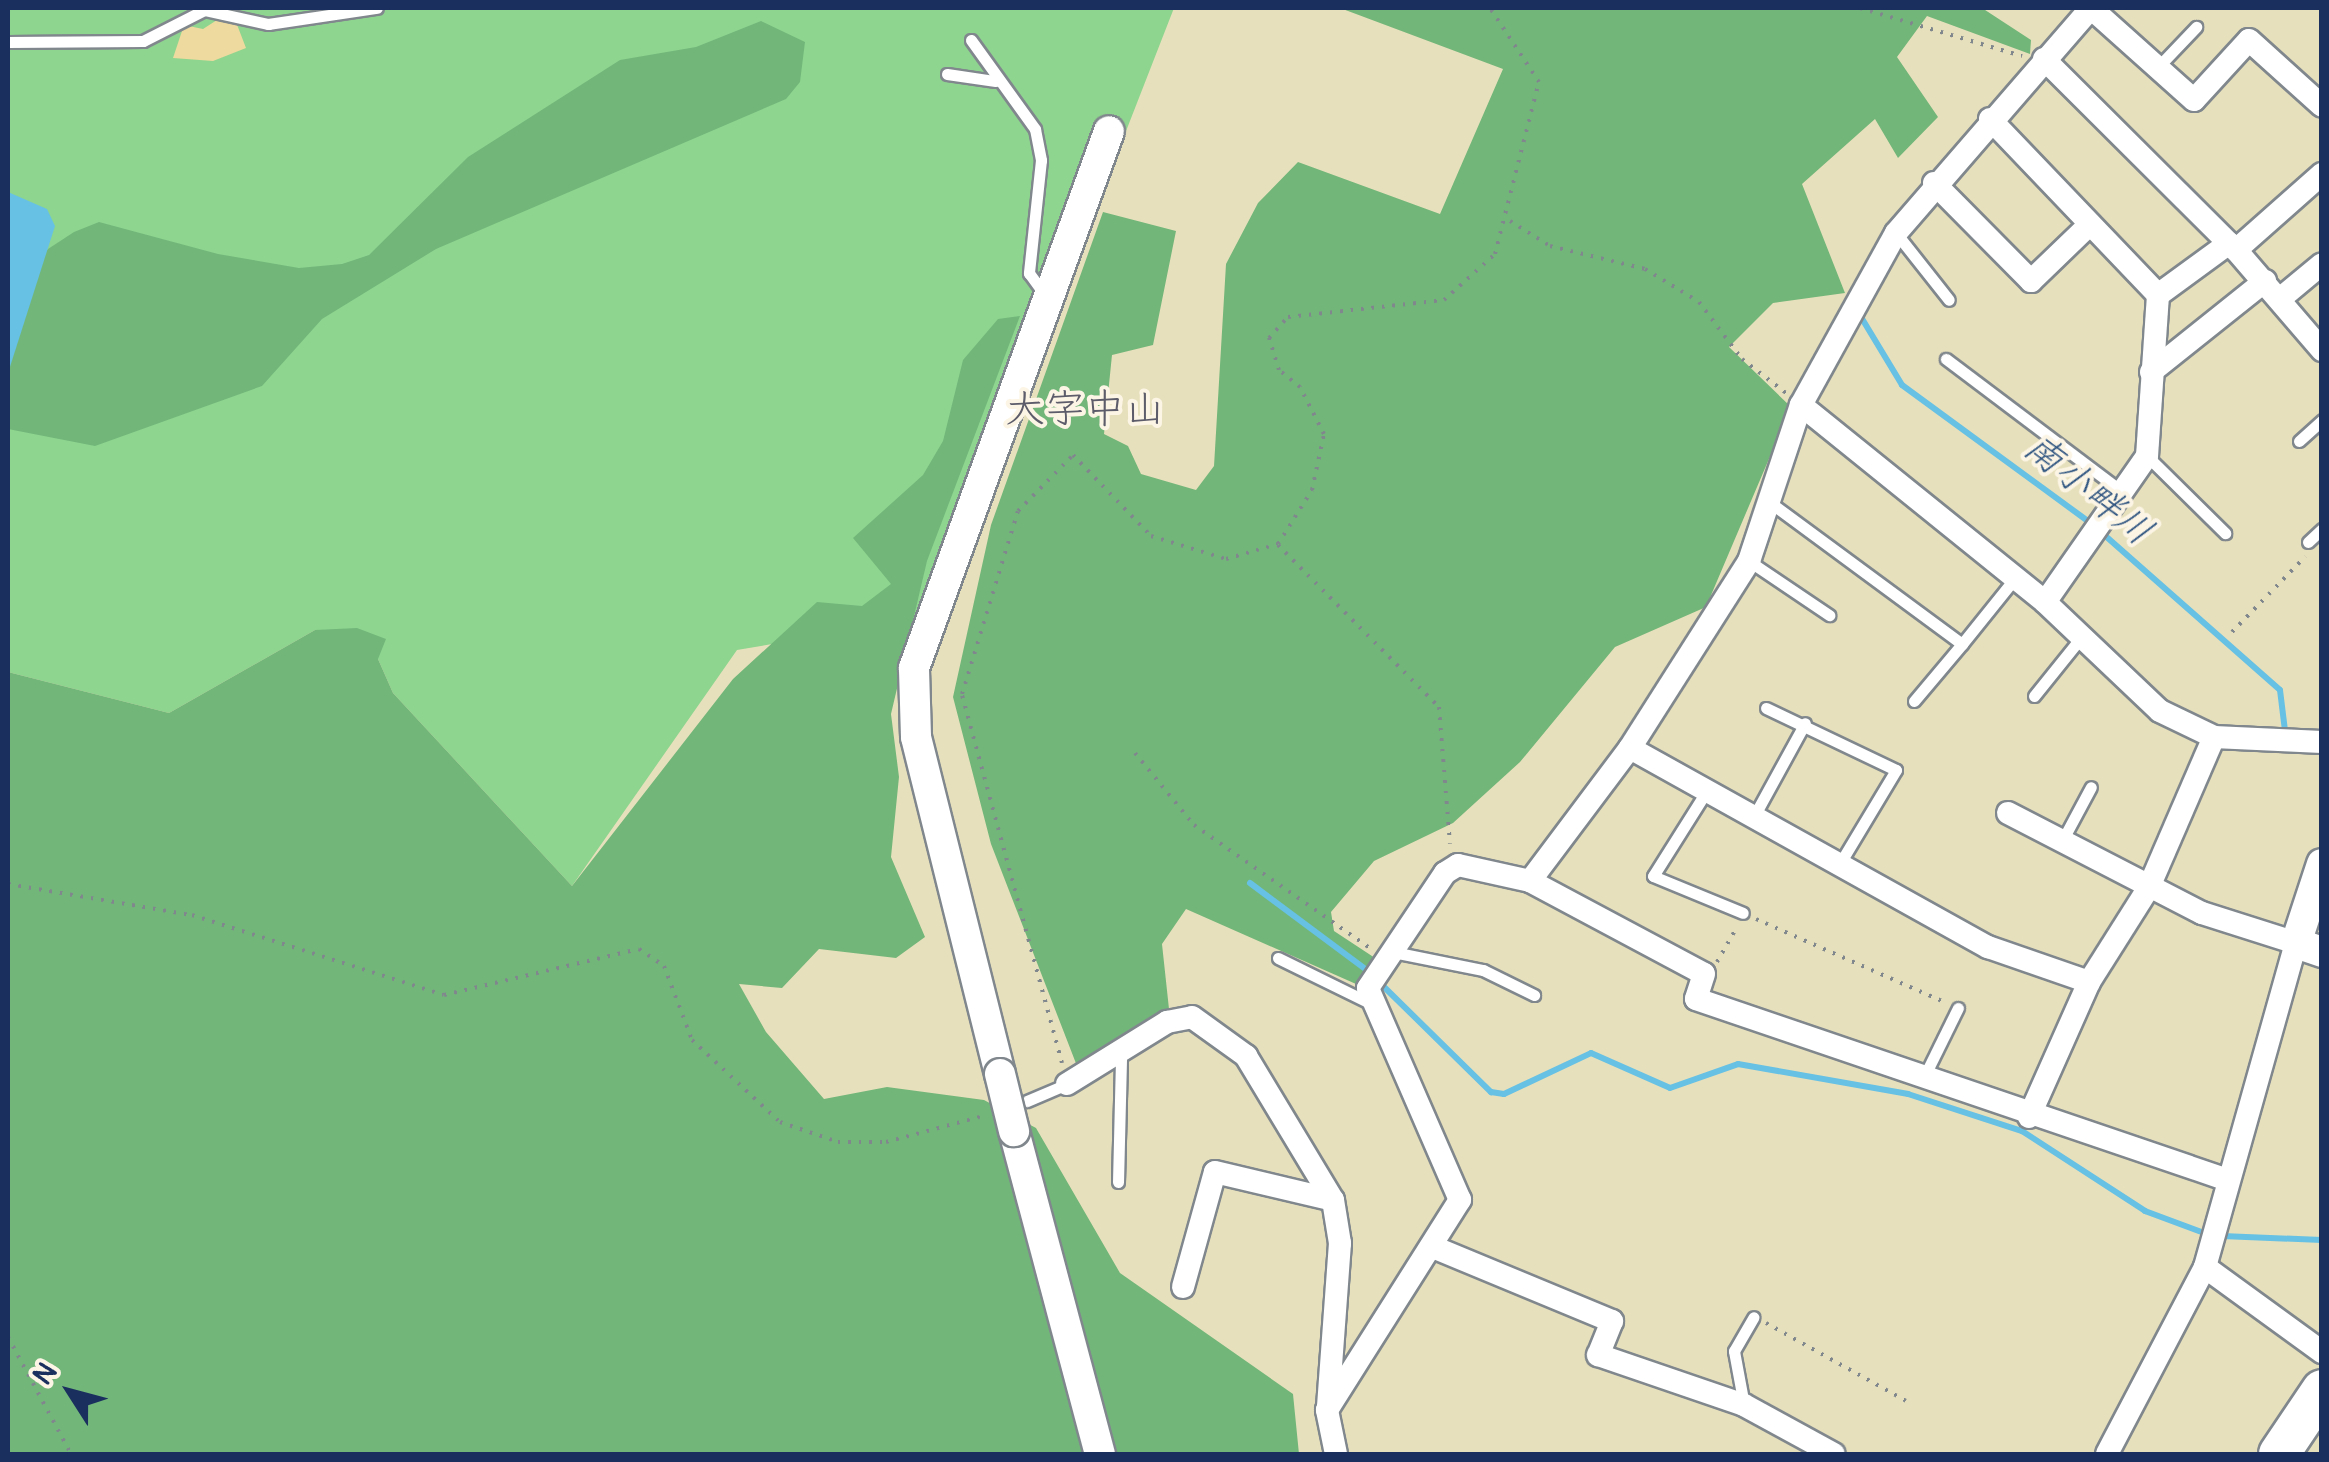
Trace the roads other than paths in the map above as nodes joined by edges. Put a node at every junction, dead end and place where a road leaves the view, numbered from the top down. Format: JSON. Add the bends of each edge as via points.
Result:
{"nodes":[{"id":1,"x":377,"y":8,"type":"edge"},
{"id":2,"x":2196,"y":27,"type":"dead end"},
{"id":3,"x":971,"y":40,"type":"dead end"},
{"id":4,"x":8,"y":42,"type":"edge"},
{"id":5,"x":2042,"y":62,"type":"junction"},
{"id":6,"x":2157,"y":68,"type":"junction"},
{"id":7,"x":947,"y":74,"type":"dead end"},
{"id":8,"x":997,"y":82,"type":"junction"},
{"id":9,"x":2322,"y":106,"type":"edge"},
{"id":10,"x":1990,"y":120,"type":"junction"},
{"id":11,"x":1108,"y":131,"type":"dead end"},
{"id":12,"x":2322,"y":174,"type":"edge"},
{"id":13,"x":1934,"y":183,"type":"junction"},
{"id":14,"x":2090,"y":224,"type":"junction"},
{"id":15,"x":1896,"y":232,"type":"junction"},
{"id":16,"x":2233,"y":246,"type":"junction"},
{"id":17,"x":2322,"y":264,"type":"edge"},
{"id":18,"x":2273,"y":290,"type":"junction"},
{"id":19,"x":2158,"y":295,"type":"junction"},
{"id":20,"x":1950,"y":300,"type":"dead end"},
{"id":21,"x":1052,"y":302,"type":"junction"},
{"id":22,"x":2322,"y":350,"type":"edge"},
{"id":23,"x":1946,"y":359,"type":"dead end"},
{"id":24,"x":2151,"y":372,"type":"junction"},
{"id":25,"x":1801,"y":405,"type":"junction"},
{"id":26,"x":2322,"y":420,"type":"edge"},
{"id":27,"x":2298,"y":440,"type":"dead end"},
{"id":28,"x":2146,"y":456,"type":"junction"},
{"id":29,"x":2122,"y":491,"type":"junction"},
{"id":30,"x":1768,"y":501,"type":"junction"},
{"id":31,"x":2322,"y":529,"type":"edge"},
{"id":32,"x":2226,"y":532,"type":"dead end"},
{"id":33,"x":2308,"y":542,"type":"road end"},
{"id":34,"x":1750,"y":561,"type":"junction"},
{"id":35,"x":2015,"y":578,"type":"junction"},
{"id":36,"x":2045,"y":602,"type":"junction"},
{"id":37,"x":1829,"y":615,"type":"dead end"},
{"id":38,"x":2083,"y":634,"type":"junction"},
{"id":39,"x":1962,"y":644,"type":"junction"},
{"id":40,"x":2034,"y":696,"type":"dead end"},
{"id":41,"x":1914,"y":701,"type":"dead end"},
{"id":42,"x":1766,"y":708,"type":"dead end"},
{"id":43,"x":1804,"y":723,"type":"junction"},
{"id":44,"x":2214,"y":737,"type":"junction"},
{"id":45,"x":2322,"y":742,"type":"edge"},
{"id":46,"x":1630,"y":748,"type":"junction"},
{"id":47,"x":2091,"y":786,"type":"dead end"},
{"id":48,"x":1706,"y":792,"type":"junction"},
{"id":49,"x":2008,"y":812,"type":"dead end"},
{"id":50,"x":1753,"y":818,"type":"junction"},
{"id":51,"x":2062,"y":840,"type":"junction"},
{"id":52,"x":2322,"y":864,"type":"edge"},
{"id":53,"x":1839,"y":865,"type":"junction"},
{"id":54,"x":1530,"y":880,"type":"junction"},
{"id":55,"x":2149,"y":887,"type":"junction"},
{"id":56,"x":1743,"y":913,"type":"road end"},
{"id":57,"x":2309,"y":948,"type":"edge"},
{"id":58,"x":1387,"y":954,"type":"junction"},
{"id":59,"x":1278,"y":958,"type":"dead end"},
{"id":60,"x":2089,"y":982,"type":"junction"},
{"id":61,"x":1534,"y":995,"type":"dead end"},
{"id":62,"x":1378,"y":1007,"type":"junction"},
{"id":63,"x":1958,"y":1008,"type":"road end"},
{"id":64,"x":1121,"y":1055,"type":"junction"},
{"id":65,"x":1923,"y":1080,"type":"junction"},
{"id":66,"x":1068,"y":1084,"type":"joint"},
{"id":67,"x":1026,"y":1101,"type":"road end"},
{"id":68,"x":2030,"y":1117,"type":"junction"},
{"id":69,"x":2225,"y":1179,"type":"junction"},
{"id":70,"x":1118,"y":1182,"type":"dead end"},
{"id":71,"x":1333,"y":1200,"type":"junction"},
{"id":72,"x":1433,"y":1247,"type":"junction"},
{"id":73,"x":2205,"y":1267,"type":"junction"},
{"id":74,"x":1183,"y":1287,"type":"dead end"},
{"id":75,"x":1754,"y":1317,"type":"road end"},
{"id":76,"x":2322,"y":1352,"type":"edge"},
{"id":77,"x":2322,"y":1390,"type":"edge"},
{"id":78,"x":1744,"y":1404,"type":"junction"},
{"id":79,"x":1327,"y":1410,"type":"junction"},
{"id":80,"x":1100,"y":1454,"type":"edge"},
{"id":81,"x":1336,"y":1454,"type":"edge"},
{"id":82,"x":1834,"y":1454,"type":"edge"},
{"id":83,"x":2107,"y":1454,"type":"edge"},
{"id":84,"x":2278,"y":1454,"type":"edge"}],
"edges":[{"from":1,"to":4,"type":"lane","via":[[268,24],[204,10],[143,41]]},
{"from":2,"to":6,"type":"lane"},
{"from":3,"to":8,"type":"lane"},
{"from":5,"to":6,"type":"street","via":[[2091,8]]},
{"from":5,"to":10,"type":"street"},
{"from":5,"to":16,"type":"street"},
{"from":6,"to":9,"type":"street","via":[[2194,100],[2250,40]]},
{"from":7,"to":8,"type":"lane"},
{"from":8,"to":21,"type":"lane","via":[[1035,128],[1041,160],[1029,273]]},
{"from":10,"to":13,"type":"street"},
{"from":10,"to":14,"type":"street"},
{"from":11,"to":21,"type":"street"},
{"from":12,"to":16,"type":"street"},
{"from":13,"to":14,"type":"street","via":[[2032,281]]},
{"from":13,"to":15,"type":"street"},
{"from":14,"to":19,"type":"street"},
{"from":15,"to":20,"type":"lane"},
{"from":15,"to":25,"type":"street"},
{"from":16,"to":18,"type":"street"},
{"from":16,"to":19,"type":"street"},
{"from":17,"to":18,"type":"street"},
{"from":18,"to":22,"type":"street"},
{"from":18,"to":24,"type":"street"},
{"from":19,"to":24,"type":"street"},
{"from":21,"to":80,"type":"street","bridge":true,"via":[[926,630],[911,706]]},
{"from":23,"to":29,"type":"lane"},
{"from":24,"to":28,"type":"street"},
{"from":25,"to":30,"type":"street"},
{"from":25,"to":35,"type":"street"},
{"from":26,"to":27,"type":"lane"},
{"from":28,"to":29,"type":"street"},
{"from":28,"to":32,"type":"lane"},
{"from":29,"to":36,"type":"street"},
{"from":30,"to":34,"type":"street"},
{"from":30,"to":39,"type":"lane"},
{"from":31,"to":33,"type":"lane"},
{"from":34,"to":37,"type":"lane"},
{"from":34,"to":46,"type":"street"},
{"from":35,"to":36,"type":"street"},
{"from":35,"to":39,"type":"lane"},
{"from":36,"to":38,"type":"street"},
{"from":38,"to":40,"type":"lane"},
{"from":38,"to":44,"type":"street","via":[[2137,693]]},
{"from":39,"to":41,"type":"lane"},
{"from":42,"to":43,"type":"lane"},
{"from":43,"to":50,"type":"lane"},
{"from":43,"to":53,"type":"lane","via":[[1896,770]]},
{"from":44,"to":45,"type":"street"},
{"from":44,"to":55,"type":"street"},
{"from":46,"to":48,"type":"street"},
{"from":46,"to":54,"type":"street"},
{"from":47,"to":51,"type":"lane"},
{"from":48,"to":50,"type":"street"},
{"from":48,"to":56,"type":"lane","via":[[1653,876]]},
{"from":49,"to":51,"type":"street"},
{"from":50,"to":53,"type":"street"},
{"from":51,"to":55,"type":"street"},
{"from":52,"to":57,"type":"street"},
{"from":53,"to":60,"type":"street","via":[[1988,947]]},
{"from":54,"to":58,"type":"street","via":[[1452,869]]},
{"from":54,"to":65,"type":"street","via":[[1704,974],[1696,999]]},
{"from":55,"to":57,"type":"street"},
{"from":55,"to":60,"type":"street"},
{"from":57,"to":69,"type":"street"},
{"from":58,"to":61,"type":"lane","via":[[1483,970]]},
{"from":58,"to":62,"type":"street","via":[[1368,988]]},
{"from":59,"to":62,"type":"lane"},
{"from":60,"to":68,"type":"street"},
{"from":62,"to":72,"type":"street","via":[[1460,1200]]},
{"from":63,"to":65,"type":"lane"},
{"from":64,"to":66,"type":"street"},
{"from":64,"to":70,"type":"lane"},
{"from":64,"to":71,"type":"street","via":[[1167,1022],[1192,1018],[1246,1056]]},
{"from":65,"to":68,"type":"street"},
{"from":66,"to":67,"type":"lane"},
{"from":68,"to":69,"type":"street"},
{"from":69,"to":73,"type":"street"},
{"from":71,"to":74,"type":"street","via":[[1215,1172]]},
{"from":71,"to":79,"type":"street","via":[[1340,1243]]},
{"from":72,"to":78,"type":"street","via":[[1612,1321],[1598,1354]]},
{"from":72,"to":79,"type":"street"},
{"from":73,"to":76,"type":"street"},
{"from":73,"to":83,"type":"street"},
{"from":75,"to":78,"type":"lane","via":[[1734,1351]]},
{"from":77,"to":84,"type":"highway"},
{"from":78,"to":82,"type":"street"},
{"from":79,"to":81,"type":"street"}]}
